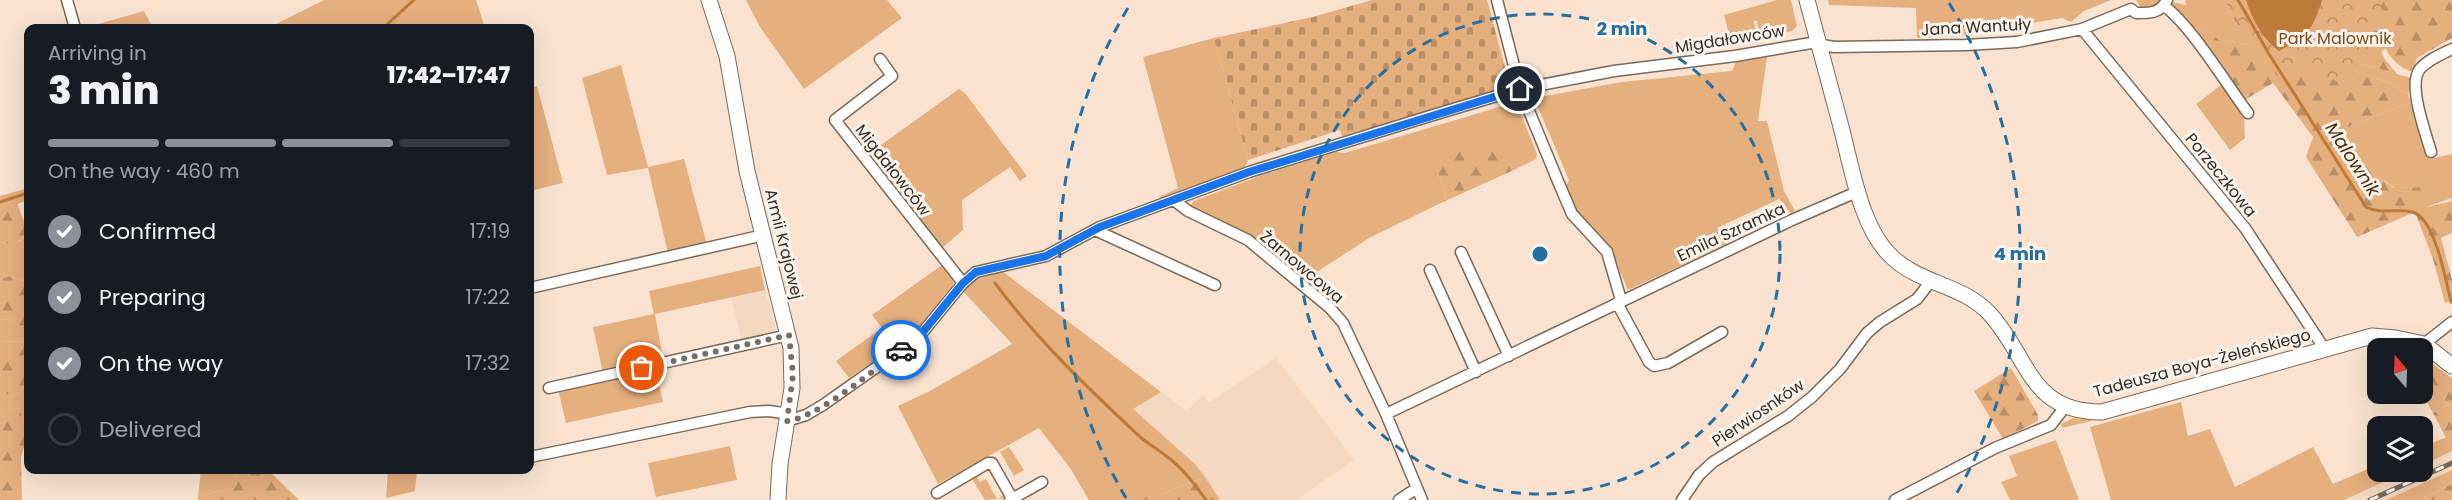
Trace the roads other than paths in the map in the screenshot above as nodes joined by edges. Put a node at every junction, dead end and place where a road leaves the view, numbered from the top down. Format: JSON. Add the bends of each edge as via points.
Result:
{"nodes":[{"id":1,"x":67,"y":0,"type":"edge"},
{"id":2,"x":709,"y":0,"type":"edge"},
{"id":3,"x":1497,"y":0,"type":"edge"},
{"id":4,"x":1807,"y":0,"type":"edge"},
{"id":5,"x":2165,"y":3,"type":"edge"},
{"id":6,"x":2131,"y":5,"type":"edge"},
{"id":7,"x":74,"y":24,"type":"edge"},
{"id":8,"x":2082,"y":29,"type":"junction"},
{"id":9,"x":1819,"y":44,"type":"junction"},
{"id":10,"x":2452,"y":48,"type":"edge"},
{"id":11,"x":880,"y":59,"type":"dead end"},
{"id":12,"x":1520,"y":89,"type":"junction"},
{"id":13,"x":2248,"y":113,"type":"dead end"},
{"id":14,"x":2431,"y":152,"type":"dead end"},
{"id":15,"x":1859,"y":191,"type":"junction"},
{"id":16,"x":1175,"y":201,"type":"junction"},
{"id":17,"x":1095,"y":230,"type":"junction"},
{"id":18,"x":764,"y":235,"type":"junction"},
{"id":19,"x":1461,"y":252,"type":"dead end"},
{"id":20,"x":1430,"y":270,"type":"dead end"},
{"id":21,"x":1931,"y":280,"type":"junction"},
{"id":22,"x":963,"y":283,"type":"junction"},
{"id":23,"x":1215,"y":285,"type":"dead end"},
{"id":24,"x":534,"y":287,"type":"edge"},
{"id":25,"x":1619,"y":302,"type":"junction"},
{"id":26,"x":2452,"y":322,"type":"edge"},
{"id":27,"x":1722,"y":332,"type":"dead end"},
{"id":28,"x":789,"y":335,"type":"junction"},
{"id":29,"x":2396,"y":338,"type":"edge"},
{"id":30,"x":2432,"y":338,"type":"edge"},
{"id":31,"x":2324,"y":348,"type":"junction"},
{"id":32,"x":2433,"y":351,"type":"edge"},
{"id":33,"x":1509,"y":356,"type":"junction"},
{"id":34,"x":2452,"y":366,"type":"edge"},
{"id":35,"x":1476,"y":372,"type":"junction"},
{"id":36,"x":549,"y":388,"type":"dead end"},
{"id":37,"x":2065,"y":407,"type":"junction"},
{"id":38,"x":1386,"y":414,"type":"junction"},
{"id":39,"x":788,"y":417,"type":"junction"},
{"id":40,"x":534,"y":456,"type":"edge"},
{"id":41,"x":1042,"y":482,"type":"dead end"},
{"id":42,"x":1417,"y":488,"type":"junction"},
{"id":43,"x":937,"y":493,"type":"dead end"},
{"id":44,"x":778,"y":500,"type":"edge"},
{"id":45,"x":1012,"y":500,"type":"edge"},
{"id":46,"x":1399,"y":500,"type":"edge"},
{"id":47,"x":1422,"y":500,"type":"edge"},
{"id":48,"x":1682,"y":500,"type":"edge"},
{"id":49,"x":1895,"y":500,"type":"edge"}],
"edges":[{"from":1,"to":7,"type":"street"},
{"from":2,"to":18,"type":"street","name":"Armii Krajowej","via":[[727,56],[747,171]]},
{"from":3,"to":12,"type":"street"},
{"from":4,"to":9,"type":"street","name":"Tadeusza Boya-Żeleńskiego"},
{"from":5,"to":6,"type":"street","name":"Jana Wantuły","via":[[2152,12],[2136,14]]},
{"from":5,"to":13,"type":"street"},
{"from":6,"to":8,"type":"street","name":"Jana Wantuły"},
{"from":8,"to":9,"type":"street","name":"Jana Wantuły","via":[[2046,38],[1966,45]]},
{"from":8,"to":31,"type":"street","name":"Porzeczkowa","via":[[2245,228]]},
{"from":9,"to":12,"type":"street","name":"Migdałowców","via":[[1614,71]]},
{"from":9,"to":15,"type":"street","name":"Tadeusza Boya-Żeleńskiego"},
{"from":10,"to":14,"type":"street","via":[[2425,64],[2415,82]]},
{"from":11,"to":22,"type":"street","name":"Migdałowców","via":[[892,76],[835,120]]},
{"from":12,"to":16,"type":"street","name":"Migdałowców","via":[[1249,172]]},
{"from":12,"to":25,"type":"street","via":[[1572,214],[1607,252]]},
{"from":15,"to":21,"type":"street","name":"Tadeusza Boya-Żeleńskiego","via":[[1873,232],[1885,250],[1911,272]]},
{"from":15,"to":25,"type":"street","name":"Emila Szramka"},
{"from":16,"to":17,"type":"street","name":"Migdałowców"},
{"from":16,"to":38,"type":"street","name":"Żarnowcowa","via":[[1248,240],[1330,308],[1343,323]]},
{"from":17,"to":22,"type":"street","name":"Migdałowców","via":[[1053,253],[976,272]]},
{"from":17,"to":23,"type":"street"},
{"from":18,"to":24,"type":"street"},
{"from":18,"to":28,"type":"street","name":"Armii Krajowej"},
{"from":19,"to":33,"type":"street"},
{"from":20,"to":35,"type":"street"},
{"from":21,"to":37,"type":"street","name":"Tadeusza Boya-Żeleńskiego","via":[[1962,294],[1989,313],[2039,387]]},
{"from":21,"to":48,"type":"street","name":"Pierwiosnków","via":[[1917,298],[1867,333],[1812,397],[1713,462]]},
{"from":22,"to":39,"type":"street","name":"Migdałowców","via":[[918,338],[823,405],[806,415]]},
{"from":25,"to":27,"type":"street","via":[[1654,366],[1668,363]]},
{"from":25,"to":33,"type":"street","name":"Emila Szramka"},
{"from":26,"to":30,"type":"street"},
{"from":28,"to":36,"type":"street"},
{"from":28,"to":39,"type":"street","name":"Armii Krajowej","via":[[793,375]]},
{"from":29,"to":31,"type":"street","name":"Tadeusza Boya-Żeleńskiego","via":[[2372,336]]},
{"from":31,"to":37,"type":"street","name":"Tadeusza Boya-Żeleńskiego","via":[[2102,412]]},
{"from":32,"to":34,"type":"street","name":"Tadeusza Boya-Żeleńskiego"},
{"from":33,"to":35,"type":"street","name":"Emila Szramka"},
{"from":35,"to":38,"type":"street","name":"Emila Szramka"},
{"from":37,"to":49,"type":"street","via":[[2051,424]]},
{"from":38,"to":42,"type":"street","name":"Żarnowcowa"},
{"from":39,"to":40,"type":"street","via":[[769,411],[750,412]]},
{"from":39,"to":44,"type":"street","name":"Armii Krajowej"},
{"from":41,"to":45,"type":"street"},
{"from":42,"to":46,"type":"street"},
{"from":42,"to":47,"type":"street","name":"Żarnowcowa"},
{"from":43,"to":45,"type":"street","via":[[992,463]]}]}
